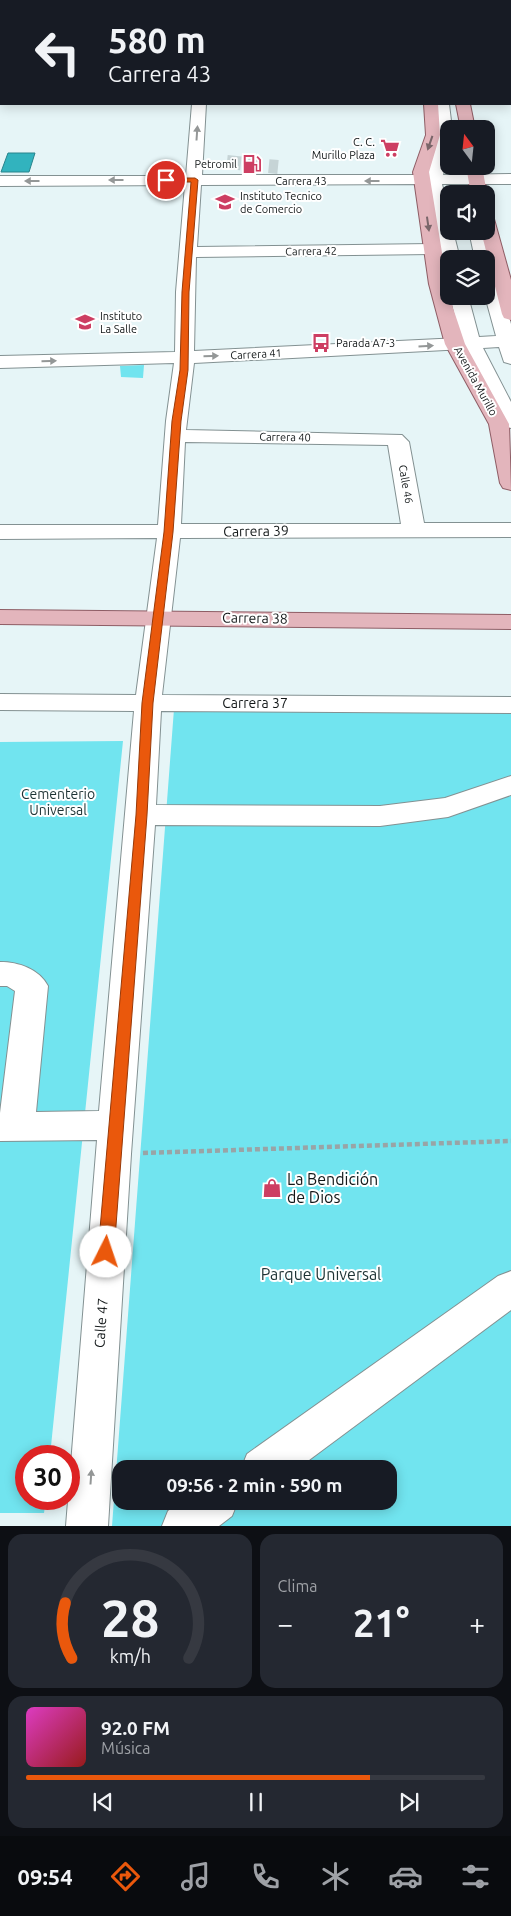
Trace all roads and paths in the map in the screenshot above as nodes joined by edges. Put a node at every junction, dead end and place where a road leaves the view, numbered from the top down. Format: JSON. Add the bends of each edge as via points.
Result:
{"nodes":[{"id":1,"x":199,"y":105,"type":"edge"},
{"id":2,"x":431,"y":105,"type":"edge"},
{"id":3,"x":442,"y":105,"type":"edge"},
{"id":4,"x":453,"y":105,"type":"edge"},
{"id":5,"x":463,"y":105,"type":"edge"},
{"id":6,"x":457,"y":120,"type":"edge"},
{"id":7,"x":466,"y":120,"type":"edge"},
{"id":8,"x":278,"y":167,"type":"tunnel mouth"},
{"id":9,"x":511,"y":179,"type":"edge"},
{"id":10,"x":195,"y":180,"type":"junction"},
{"id":11,"x":470,"y":180,"type":"edge"},
{"id":12,"x":0,"y":181,"type":"edge"},
{"id":13,"x":296,"y":181,"type":"junction"},
{"id":14,"x":427,"y":181,"type":"junction"},
{"id":15,"x":492,"y":240,"type":"edge"},
{"id":16,"x":432,"y":249,"type":"junction"},
{"id":17,"x":448,"y":250,"type":"edge"},
{"id":18,"x":189,"y":252,"type":"junction"},
{"id":19,"x":495,"y":298,"type":"edge"},
{"id":20,"x":460,"y":305,"type":"edge"},
{"id":21,"x":511,"y":314,"type":"edge"},
{"id":22,"x":463,"y":344,"type":"junction"},
{"id":23,"x":509,"y":347,"type":"edge"},
{"id":24,"x":185,"y":356,"type":"junction"},
{"id":25,"x":0,"y":362,"type":"edge"},
{"id":26,"x":511,"y":422,"type":"edge"},
{"id":27,"x":176,"y":436,"type":"junction"},
{"id":28,"x":395,"y":439,"type":"joint"},
{"id":29,"x":511,"y":483,"type":"edge"},
{"id":30,"x":414,"y":530,"type":"junction"},
{"id":31,"x":511,"y":530,"type":"edge"},
{"id":32,"x":0,"y":532,"type":"edge"},
{"id":33,"x":169,"y":532,"type":"junction"},
{"id":34,"x":156,"y":617,"type":"junction"},
{"id":35,"x":0,"y":618,"type":"edge"},
{"id":36,"x":511,"y":622,"type":"edge"},
{"id":37,"x":0,"y":702,"type":"edge"},
{"id":38,"x":148,"y":703,"type":"junction"},
{"id":39,"x":511,"y":705,"type":"edge"},
{"id":40,"x":511,"y":785,"type":"edge"},
{"id":41,"x":142,"y":815,"type":"junction"},
{"id":42,"x":0,"y":974,"type":"edge"},
{"id":43,"x":8,"y":1127,"type":"edge"},
{"id":44,"x":114,"y":1140,"type":"junction"},
{"id":45,"x":511,"y":1140,"type":"edge"},
{"id":46,"x":511,"y":1288,"type":"edge"},
{"id":47,"x":274,"y":1460,"type":"edge"},
{"id":48,"x":205,"y":1510,"type":"edge"},
{"id":49,"x":87,"y":1526,"type":"edge"},
{"id":50,"x":183,"y":1526,"type":"edge"}],
"edges":[{"from":10,"to":1,"type":"street","name":"Calle 47","one_way":true,"via":[[203,162]]},
{"from":2,"to":14,"type":"main road","name":"Avenida Murillo","one_way":true,"via":[[433,135],[422,165]]},
{"from":3,"to":14,"type":"street","via":[[445,136]]},
{"from":4,"to":6,"type":"street"},
{"from":5,"to":7,"type":"main road"},
{"from":8,"to":13,"type":"street","via":[[289,170]]},
{"from":9,"to":11,"type":"street","name":"Carrera 43"},
{"from":10,"to":12,"type":"street","name":"Carrera 43","one_way":true},
{"from":10,"to":13,"type":"street","name":"Carrera 43"},
{"from":10,"to":18,"type":"street","name":"Calle 47"},
{"from":11,"to":14,"type":"street","name":"Carrera 43"},
{"from":14,"to":13,"type":"street","name":"Carrera 43","one_way":true},
{"from":14,"to":16,"type":"main road","name":"Avenida Murillo","one_way":true},
{"from":14,"to":17,"type":"street"},
{"from":15,"to":21,"type":"main road"},
{"from":16,"to":18,"type":"street","name":"Carrera 42"},
{"from":16,"to":22,"type":"main road","name":"Avenida Murillo","via":[[438,284]]},
{"from":18,"to":24,"type":"street","name":"Calle 47"},
{"from":19,"to":23,"type":"street"},
{"from":20,"to":22,"type":"street"},
{"from":22,"to":23,"type":"street","name":"Carrera 41"},
{"from":24,"to":22,"type":"street","name":"Carrera 41","one_way":true},
{"from":22,"to":26,"type":"street"},
{"from":22,"to":29,"type":"main road","name":"Avenida Murillo","via":[[499,424]]},
{"from":25,"to":24,"type":"street","name":"Carrera 41","one_way":true},
{"from":24,"to":27,"type":"street","name":"Calle 47"},
{"from":27,"to":28,"type":"street","name":"Carrera 40"},
{"from":27,"to":33,"type":"street","name":"Calle 47"},
{"from":28,"to":30,"type":"street","name":"Calle 46"},
{"from":30,"to":31,"type":"street","name":"Carrera 39"},
{"from":30,"to":33,"type":"street","name":"Carrera 39"},
{"from":32,"to":33,"type":"street","name":"Carrera 39"},
{"from":33,"to":34,"type":"street","name":"Calle 47"},
{"from":34,"to":35,"type":"main road","name":"Carrera 38"},
{"from":34,"to":36,"type":"main road","name":"Carrera 38"},
{"from":34,"to":38,"type":"street","name":"Calle 47"},
{"from":37,"to":38,"type":"street","name":"Carrera 37"},
{"from":38,"to":39,"type":"street","name":"Carrera 37"},
{"from":38,"to":41,"type":"street","name":"Calle 47"},
{"from":40,"to":41,"type":"street","via":[[448,807],[380,816]]},
{"from":41,"to":44,"type":"street","name":"Calle 47"},
{"from":42,"to":43,"type":"street","via":[[12,974],[32,986]]},
{"from":43,"to":44,"type":"street"},
{"from":44,"to":45,"type":"path"},
{"from":49,"to":44,"type":"street","name":"Calle 47","one_way":true},
{"from":46,"to":47,"type":"street"},
{"from":48,"to":50,"type":"street"}]}
